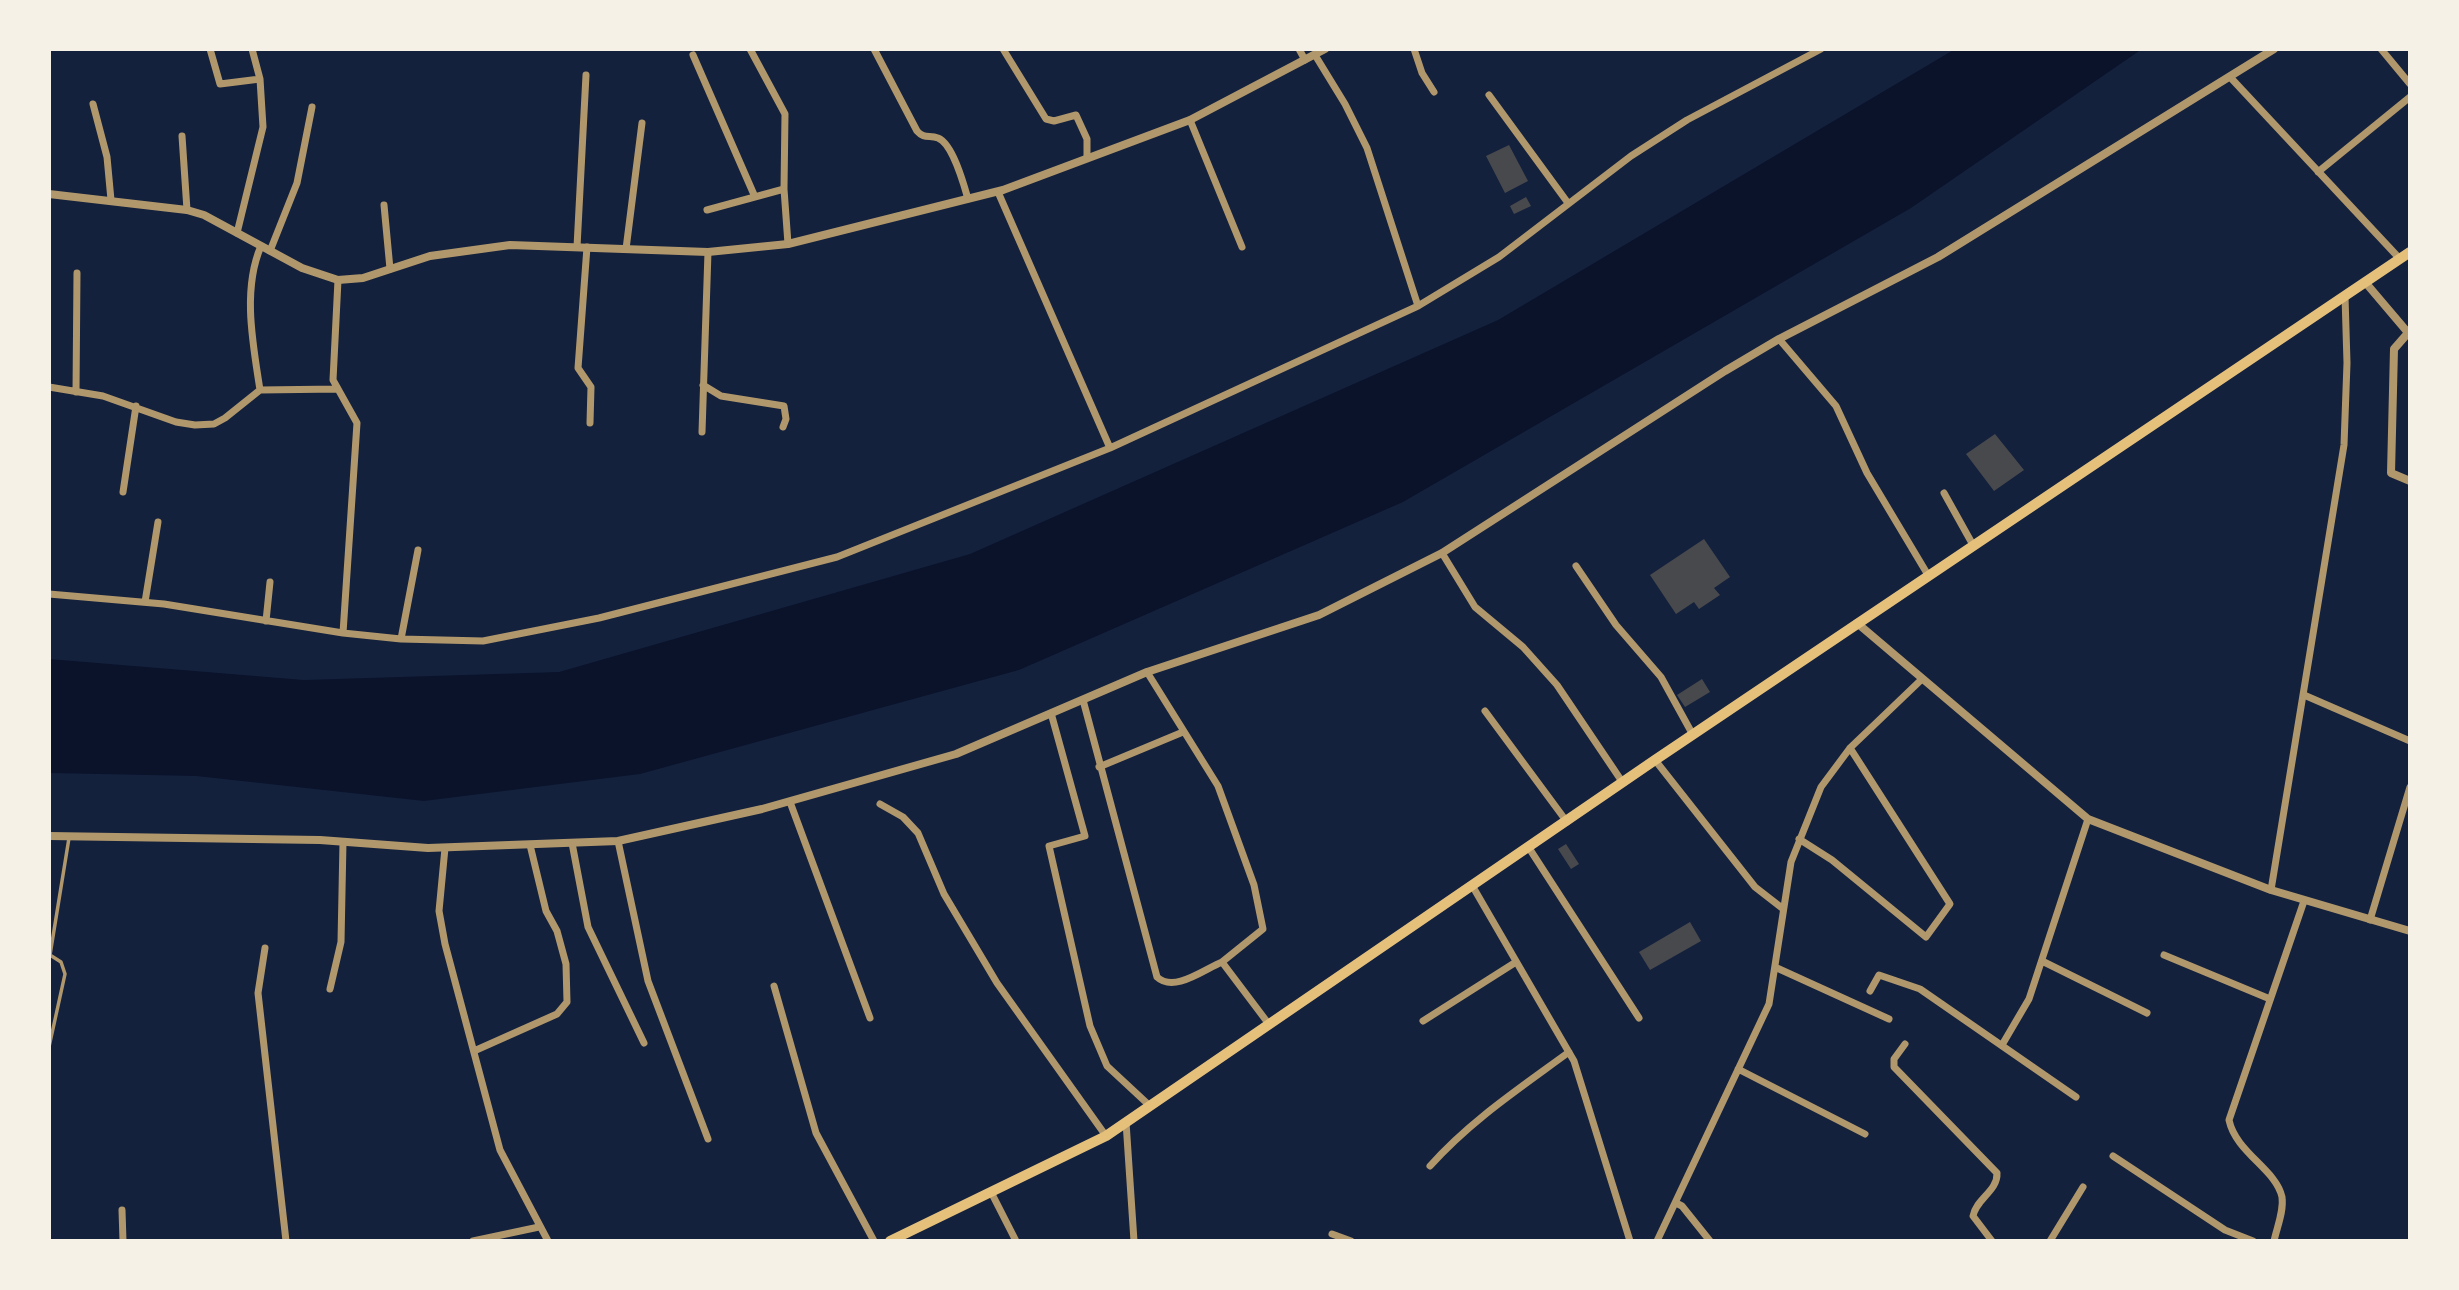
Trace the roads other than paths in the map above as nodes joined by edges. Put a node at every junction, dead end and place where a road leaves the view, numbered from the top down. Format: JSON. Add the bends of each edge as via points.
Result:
{"nodes":[{"id":1,"x":210,"y":49,"type":"edge"},
{"id":2,"x":252,"y":49,"type":"edge"},
{"id":3,"x":750,"y":49,"type":"edge"},
{"id":4,"x":874,"y":49,"type":"edge"},
{"id":5,"x":1003,"y":49,"type":"edge"},
{"id":6,"x":1299,"y":49,"type":"edge"},
{"id":7,"x":1325,"y":49,"type":"edge"},
{"id":8,"x":1415,"y":49,"type":"edge"},
{"id":9,"x":1821,"y":49,"type":"edge"},
{"id":10,"x":2274,"y":49,"type":"edge"},
{"id":11,"x":2381,"y":49,"type":"edge"},
{"id":12,"x":693,"y":55,"type":"dead end"},
{"id":13,"x":1315,"y":55,"type":"junction"},
{"id":14,"x":1305,"y":60,"type":"junction"},
{"id":15,"x":586,"y":75,"type":"dead end"},
{"id":16,"x":2230,"y":77,"type":"junction"},
{"id":17,"x":260,"y":79,"type":"junction"},
{"id":18,"x":2410,"y":84,"type":"edge"},
{"id":19,"x":1434,"y":92,"type":"dead end"},
{"id":20,"x":1489,"y":95,"type":"dead end"},
{"id":21,"x":2410,"y":97,"type":"edge"},
{"id":22,"x":93,"y":103,"type":"dead end"},
{"id":23,"x":312,"y":107,"type":"dead end"},
{"id":24,"x":1190,"y":120,"type":"junction"},
{"id":25,"x":642,"y":123,"type":"dead end"},
{"id":26,"x":182,"y":136,"type":"dead end"},
{"id":27,"x":1087,"y":158,"type":"junction"},
{"id":28,"x":2318,"y":172,"type":"junction"},
{"id":29,"x":784,"y":189,"type":"junction"},
{"id":30,"x":998,"y":192,"type":"junction"},
{"id":31,"x":49,"y":194,"type":"edge"},
{"id":32,"x":755,"y":197,"type":"junction"},
{"id":33,"x":111,"y":200,"type":"junction"},
{"id":34,"x":968,"y":200,"type":"junction"},
{"id":35,"x":1568,"y":203,"type":"junction"},
{"id":36,"x":384,"y":205,"type":"dead end"},
{"id":37,"x":187,"y":210,"type":"junction"},
{"id":38,"x":707,"y":210,"type":"dead end"},
{"id":39,"x":237,"y":233,"type":"junction"},
{"id":40,"x":788,"y":244,"type":"junction"},
{"id":41,"x":261,"y":246,"type":"junction"},
{"id":42,"x":577,"y":247,"type":"junction"},
{"id":43,"x":587,"y":247,"type":"junction"},
{"id":44,"x":1242,"y":247,"type":"dead end"},
{"id":45,"x":626,"y":248,"type":"junction"},
{"id":46,"x":270,"y":251,"type":"junction"},
{"id":47,"x":708,"y":251,"type":"junction"},
{"id":48,"x":2410,"y":252,"type":"edge"},
{"id":49,"x":2400,"y":259,"type":"junction"},
{"id":50,"x":390,"y":269,"type":"junction"},
{"id":51,"x":77,"y":273,"type":"dead end"},
{"id":52,"x":338,"y":280,"type":"junction"},
{"id":53,"x":2365,"y":282,"type":"junction"},
{"id":54,"x":2345,"y":296,"type":"junction"},
{"id":55,"x":1418,"y":306,"type":"junction"},
{"id":56,"x":2409,"y":334,"type":"edge"},
{"id":57,"x":1779,"y":339,"type":"junction"},
{"id":58,"x":703,"y":385,"type":"junction"},
{"id":59,"x":49,"y":387,"type":"edge"},
{"id":60,"x":338,"y":389,"type":"junction"},
{"id":61,"x":260,"y":390,"type":"junction"},
{"id":62,"x":76,"y":392,"type":"junction"},
{"id":63,"x":136,"y":406,"type":"junction"},
{"id":64,"x":590,"y":423,"type":"dead end"},
{"id":65,"x":783,"y":427,"type":"dead end"},
{"id":66,"x":702,"y":432,"type":"dead end"},
{"id":67,"x":1110,"y":448,"type":"junction"},
{"id":68,"x":2410,"y":481,"type":"edge"},
{"id":69,"x":123,"y":492,"type":"dead end"},
{"id":70,"x":1944,"y":494,"type":"dead end"},
{"id":71,"x":158,"y":522,"type":"dead end"},
{"id":72,"x":1973,"y":545,"type":"junction"},
{"id":73,"x":418,"y":550,"type":"dead end"},
{"id":74,"x":1442,"y":553,"type":"junction"},
{"id":75,"x":1576,"y":566,"type":"dead end"},
{"id":76,"x":1928,"y":575,"type":"junction"},
{"id":77,"x":270,"y":582,"type":"dead end"},
{"id":78,"x":49,"y":594,"type":"edge"},
{"id":79,"x":145,"y":602,"type":"junction"},
{"id":80,"x":266,"y":621,"type":"junction"},
{"id":81,"x":1857,"y":623,"type":"junction"},
{"id":82,"x":343,"y":633,"type":"junction"},
{"id":83,"x":401,"y":639,"type":"junction"},
{"id":84,"x":1147,"y":672,"type":"junction"},
{"id":85,"x":1921,"y":680,"type":"junction"},
{"id":86,"x":2304,"y":695,"type":"junction"},
{"id":87,"x":1083,"y":700,"type":"junction"},
{"id":88,"x":1485,"y":712,"type":"dead end"},
{"id":89,"x":1051,"y":713,"type":"junction"},
{"id":90,"x":1184,"y":732,"type":"junction"},
{"id":91,"x":1693,"y":735,"type":"junction"},
{"id":92,"x":2410,"y":741,"type":"edge"},
{"id":93,"x":1850,"y":748,"type":"junction"},
{"id":94,"x":1655,"y":760,"type":"junction"},
{"id":95,"x":1100,"y":767,"type":"junction"},
{"id":96,"x":1623,"y":783,"type":"junction"},
{"id":97,"x":2410,"y":787,"type":"edge"},
{"id":98,"x":790,"y":802,"type":"junction"},
{"id":99,"x":880,"y":804,"type":"dead end"},
{"id":100,"x":2088,"y":819,"type":"junction"},
{"id":101,"x":1567,"y":822,"type":"junction"},
{"id":102,"x":49,"y":836,"type":"edge"},
{"id":103,"x":69,"y":838,"type":"junction"},
{"id":104,"x":1799,"y":839,"type":"junction"},
{"id":105,"x":618,"y":841,"type":"junction"},
{"id":106,"x":343,"y":842,"type":"junction"},
{"id":107,"x":572,"y":843,"type":"junction"},
{"id":108,"x":530,"y":845,"type":"junction"},
{"id":109,"x":445,"y":848,"type":"junction"},
{"id":110,"x":1529,"y":848,"type":"junction"},
{"id":111,"x":1473,"y":887,"type":"junction"},
{"id":112,"x":2271,"y":890,"type":"junction"},
{"id":113,"x":2304,"y":901,"type":"junction"},
{"id":114,"x":1782,"y":908,"type":"junction"},
{"id":115,"x":2370,"y":919,"type":"junction"},
{"id":116,"x":2410,"y":931,"type":"edge"},
{"id":117,"x":265,"y":948,"type":"dead end"},
{"id":118,"x":2164,"y":955,"type":"dead end"},
{"id":119,"x":2042,"y":961,"type":"junction"},
{"id":120,"x":1222,"y":962,"type":"junction"},
{"id":121,"x":1516,"y":962,"type":"junction"},
{"id":122,"x":1777,"y":968,"type":"junction"},
{"id":123,"x":774,"y":986,"type":"dead end"},
{"id":124,"x":330,"y":989,"type":"dead end"},
{"id":125,"x":1870,"y":991,"type":"dead end"},
{"id":126,"x":2270,"y":999,"type":"junction"},
{"id":127,"x":2147,"y":1013,"type":"dead end"},
{"id":128,"x":870,"y":1018,"type":"dead end"},
{"id":129,"x":1639,"y":1018,"type":"dead end"},
{"id":130,"x":1889,"y":1019,"type":"dead end"},
{"id":131,"x":1423,"y":1021,"type":"dead end"},
{"id":132,"x":1268,"y":1023,"type":"junction"},
{"id":133,"x":644,"y":1043,"type":"dead end"},
{"id":134,"x":1905,"y":1044,"type":"dead end"},
{"id":135,"x":2002,"y":1045,"type":"junction"},
{"id":136,"x":49,"y":1047,"type":"edge"},
{"id":137,"x":474,"y":1051,"type":"junction"},
{"id":138,"x":1569,"y":1052,"type":"junction"},
{"id":139,"x":1738,"y":1069,"type":"junction"},
{"id":140,"x":2076,"y":1097,"type":"dead end"},
{"id":141,"x":1150,"y":1105,"type":"junction"},
{"id":142,"x":1126,"y":1122,"type":"junction"},
{"id":143,"x":1865,"y":1134,"type":"dead end"},
{"id":144,"x":1106,"y":1136,"type":"junction"},
{"id":145,"x":708,"y":1139,"type":"dead end"},
{"id":146,"x":2113,"y":1156,"type":"dead end"},
{"id":147,"x":1430,"y":1166,"type":"dead end"},
{"id":148,"x":2083,"y":1187,"type":"dead end"},
{"id":149,"x":991,"y":1192,"type":"junction"},
{"id":150,"x":1676,"y":1203,"type":"junction"},
{"id":151,"x":122,"y":1210,"type":"dead end"},
{"id":152,"x":539,"y":1227,"type":"junction"},
{"id":153,"x":1332,"y":1234,"type":"dead end"},
{"id":154,"x":123,"y":1241,"type":"edge"},
{"id":155,"x":286,"y":1241,"type":"edge"},
{"id":156,"x":473,"y":1241,"type":"edge"},
{"id":157,"x":548,"y":1241,"type":"edge"},
{"id":158,"x":874,"y":1241,"type":"edge"},
{"id":159,"x":890,"y":1241,"type":"edge"},
{"id":160,"x":1016,"y":1241,"type":"edge"},
{"id":161,"x":1134,"y":1241,"type":"edge"},
{"id":162,"x":1351,"y":1241,"type":"edge"},
{"id":163,"x":1630,"y":1241,"type":"edge"},
{"id":164,"x":1657,"y":1241,"type":"edge"},
{"id":165,"x":1710,"y":1241,"type":"edge"},
{"id":166,"x":1992,"y":1241,"type":"edge"},
{"id":167,"x":2050,"y":1241,"type":"edge"},
{"id":168,"x":2253,"y":1241,"type":"edge"},
{"id":169,"x":2274,"y":1241,"type":"edge"}],
"edges":[{"from":1,"to":17,"type":"street","via":[[220,84]]},
{"from":2,"to":17,"type":"street"},
{"from":3,"to":29,"type":"street","via":[[785,114]]},
{"from":4,"to":34,"type":"street","via":[[917,131],[946,146]]},
{"from":5,"to":27,"type":"street","via":[[1046,120],[1076,115],[1087,139]]},
{"from":6,"to":14,"type":"street"},
{"from":7,"to":13,"type":"street"},
{"from":8,"to":19,"type":"street","via":[[1422,74]]},
{"from":9,"to":35,"type":"street","via":[[1687,120]]},
{"from":10,"to":16,"type":"street"},
{"from":11,"to":18,"type":"street"},
{"from":12,"to":32,"type":"street"},
{"from":13,"to":14,"type":"street"},
{"from":13,"to":55,"type":"street","via":[[1367,148]]},
{"from":14,"to":24,"type":"street"},
{"from":15,"to":42,"type":"street"},
{"from":16,"to":28,"type":"street"},
{"from":16,"to":57,"type":"street","via":[[1938,257]]},
{"from":17,"to":39,"type":"street","via":[[263,127]]},
{"from":20,"to":35,"type":"street"},
{"from":21,"to":28,"type":"street"},
{"from":22,"to":33,"type":"street","via":[[107,157]]},
{"from":23,"to":46,"type":"street","via":[[297,183]]},
{"from":24,"to":27,"type":"street"},
{"from":24,"to":44,"type":"street"},
{"from":25,"to":45,"type":"street"},
{"from":26,"to":37,"type":"street"},
{"from":27,"to":30,"type":"street"},
{"from":28,"to":49,"type":"street"},
{"from":29,"to":32,"type":"street"},
{"from":29,"to":40,"type":"street"},
{"from":30,"to":34,"type":"street"},
{"from":30,"to":67,"type":"street"},
{"from":31,"to":33,"type":"street"},
{"from":32,"to":38,"type":"street"},
{"from":33,"to":37,"type":"street"},
{"from":34,"to":40,"type":"street"},
{"from":35,"to":55,"type":"street","via":[[1499,257]]},
{"from":36,"to":50,"type":"street"},
{"from":37,"to":39,"type":"street"},
{"from":39,"to":41,"type":"street"},
{"from":40,"to":47,"type":"street"},
{"from":41,"to":46,"type":"street"},
{"from":41,"to":61,"type":"street","via":[[250,286]]},
{"from":42,"to":43,"type":"street"},
{"from":42,"to":50,"type":"street","via":[[510,245],[430,256]]},
{"from":43,"to":45,"type":"street"},
{"from":43,"to":64,"type":"street","via":[[578,368],[591,387]]},
{"from":45,"to":47,"type":"street"},
{"from":46,"to":52,"type":"street"},
{"from":47,"to":58,"type":"street"},
{"from":48,"to":49,"type":"main road"},
{"from":49,"to":53,"type":"main road"},
{"from":50,"to":52,"type":"street"},
{"from":51,"to":62,"type":"street"},
{"from":52,"to":60,"type":"street","via":[[332,367]]},
{"from":53,"to":54,"type":"main road"},
{"from":53,"to":56,"type":"street"},
{"from":54,"to":72,"type":"main road"},
{"from":54,"to":86,"type":"street","via":[[2344,445]]},
{"from":55,"to":67,"type":"street"},
{"from":56,"to":68,"type":"street","via":[[2394,349],[2391,473]]},
{"from":57,"to":74,"type":"street"},
{"from":57,"to":76,"type":"street","via":[[1836,406],[1867,473]]},
{"from":58,"to":65,"type":"street","via":[[720,396],[784,406]]},
{"from":58,"to":66,"type":"street"},
{"from":59,"to":62,"type":"street"},
{"from":60,"to":61,"type":"street"},
{"from":60,"to":82,"type":"street","via":[[357,423]]},
{"from":61,"to":63,"type":"street","via":[[214,424],[176,422]]},
{"from":62,"to":63,"type":"street"},
{"from":63,"to":69,"type":"street"},
{"from":67,"to":83,"type":"street","via":[[837,556],[599,618],[483,641]]},
{"from":70,"to":72,"type":"street"},
{"from":71,"to":79,"type":"street"},
{"from":72,"to":76,"type":"main road"},
{"from":73,"to":83,"type":"street"},
{"from":74,"to":84,"type":"street","via":[[1319,615]]},
{"from":74,"to":96,"type":"street","via":[[1475,607],[1523,647],[1557,685]]},
{"from":75,"to":91,"type":"street","via":[[1616,625],[1661,677]]},
{"from":76,"to":81,"type":"main road"},
{"from":77,"to":80,"type":"street"},
{"from":78,"to":79,"type":"street"},
{"from":79,"to":80,"type":"street"},
{"from":80,"to":82,"type":"street"},
{"from":81,"to":85,"type":"street"},
{"from":81,"to":91,"type":"main road"},
{"from":82,"to":83,"type":"street"},
{"from":84,"to":87,"type":"street"},
{"from":84,"to":90,"type":"street"},
{"from":85,"to":93,"type":"street"},
{"from":85,"to":100,"type":"street"},
{"from":86,"to":92,"type":"street"},
{"from":86,"to":112,"type":"street"},
{"from":87,"to":89,"type":"street"},
{"from":87,"to":95,"type":"street"},
{"from":88,"to":101,"type":"street"},
{"from":89,"to":98,"type":"street","via":[[956,754]]},
{"from":89,"to":141,"type":"street","via":[[1085,836],[1049,846],[1090,1026],[1107,1066]]},
{"from":90,"to":95,"type":"street"},
{"from":90,"to":120,"type":"street","via":[[1218,786],[1254,885],[1263,929]]},
{"from":91,"to":94,"type":"main road"},
{"from":93,"to":104,"type":"street","via":[[1821,787]]},
{"from":93,"to":104,"type":"street","via":[[1950,904],[1926,937],[1832,860]]},
{"from":94,"to":96,"type":"main road"},
{"from":94,"to":114,"type":"street","via":[[1755,887]]},
{"from":95,"to":120,"type":"street","via":[[1157,977],[1163,984],[1173,984]]},
{"from":96,"to":101,"type":"main road"},
{"from":97,"to":115,"type":"street"},
{"from":98,"to":105,"type":"street"},
{"from":98,"to":128,"type":"street"},
{"from":99,"to":144,"type":"street","via":[[904,817],[918,833],[944,894],[997,983]]},
{"from":100,"to":112,"type":"street"},
{"from":100,"to":119,"type":"street"},
{"from":101,"to":110,"type":"main road"},
{"from":102,"to":103,"type":"street"},
{"from":103,"to":106,"type":"street"},
{"from":103,"to":136,"type":"lane","via":[[50,955],[61,962],[65,974]]},
{"from":104,"to":114,"type":"street"},
{"from":105,"to":107,"type":"street"},
{"from":105,"to":145,"type":"street","via":[[648,981]]},
{"from":106,"to":109,"type":"street"},
{"from":106,"to":124,"type":"street","via":[[341,942]]},
{"from":107,"to":108,"type":"street"},
{"from":107,"to":133,"type":"street","via":[[588,927]]},
{"from":108,"to":109,"type":"street"},
{"from":108,"to":137,"type":"street","via":[[546,911],[566,964],[567,1002],[551,1017]]},
{"from":109,"to":137,"type":"street","via":[[439,911]]},
{"from":110,"to":111,"type":"main road"},
{"from":110,"to":129,"type":"street"},
{"from":111,"to":121,"type":"street"},
{"from":111,"to":132,"type":"main road"},
{"from":112,"to":113,"type":"street"},
{"from":113,"to":115,"type":"street"},
{"from":113,"to":126,"type":"street"},
{"from":114,"to":122,"type":"street"},
{"from":115,"to":116,"type":"street"},
{"from":117,"to":155,"type":"street","via":[[258,993]]},
{"from":118,"to":126,"type":"street"},
{"from":119,"to":127,"type":"street"},
{"from":119,"to":135,"type":"street","via":[[2029,999]]},
{"from":120,"to":132,"type":"street"},
{"from":121,"to":131,"type":"street"},
{"from":121,"to":138,"type":"street"},
{"from":122,"to":130,"type":"street"},
{"from":122,"to":139,"type":"street","via":[[1769,1004]]},
{"from":123,"to":158,"type":"street","via":[[816,1133]]},
{"from":125,"to":135,"type":"street","via":[[1879,975],[1914,986]]},
{"from":126,"to":169,"type":"street","via":[[2229,1120],[2239,1144],[2278,1188],[2282,1211]]},
{"from":132,"to":141,"type":"main road"},
{"from":134,"to":166,"type":"street","via":[[1894,1067],[1997,1173],[1996,1182],[1973,1216]]},
{"from":135,"to":140,"type":"street"},
{"from":137,"to":152,"type":"street","via":[[500,1150]]},
{"from":138,"to":147,"type":"street","via":[[1462,1133]]},
{"from":138,"to":163,"type":"street"},
{"from":139,"to":143,"type":"street"},
{"from":139,"to":150,"type":"street"},
{"from":141,"to":142,"type":"main road"},
{"from":142,"to":144,"type":"main road"},
{"from":142,"to":161,"type":"street"},
{"from":144,"to":149,"type":"main road"},
{"from":146,"to":168,"type":"street","via":[[2225,1230]]},
{"from":148,"to":167,"type":"street"},
{"from":149,"to":159,"type":"main road"},
{"from":149,"to":160,"type":"street"},
{"from":150,"to":164,"type":"street"},
{"from":150,"to":165,"type":"street"},
{"from":151,"to":154,"type":"street"},
{"from":152,"to":156,"type":"street"},
{"from":152,"to":157,"type":"street"},
{"from":153,"to":162,"type":"street"}]}
